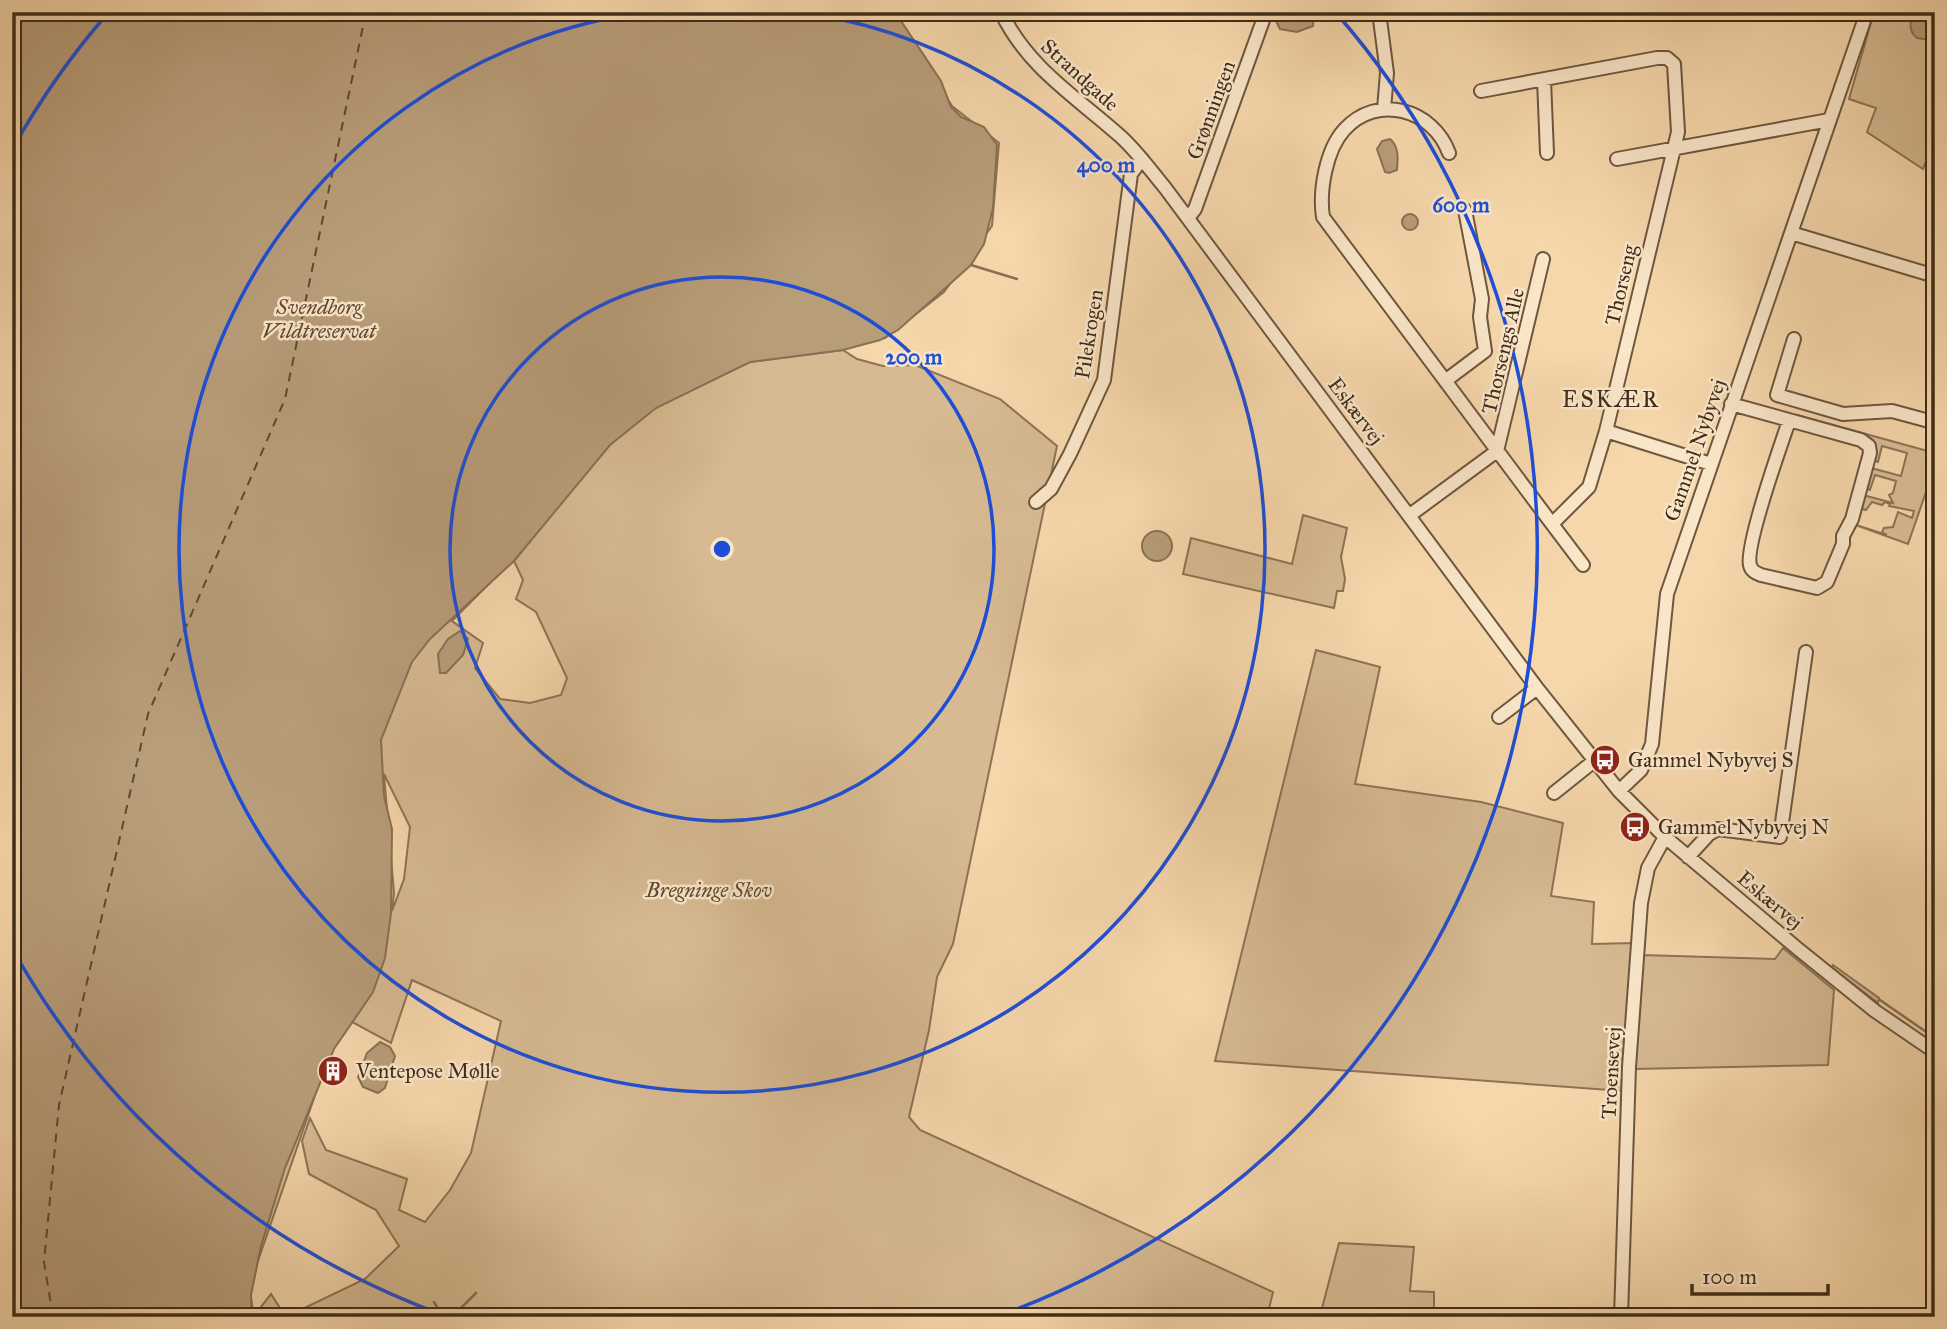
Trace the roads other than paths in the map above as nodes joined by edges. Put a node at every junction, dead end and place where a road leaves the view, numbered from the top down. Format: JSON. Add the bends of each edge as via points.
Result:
{"nodes":[{"id":1,"x":1001,"y":12,"type":"edge"},
{"id":2,"x":1266,"y":12,"type":"edge"},
{"id":3,"x":1378,"y":12,"type":"edge"},
{"id":4,"x":1867,"y":12,"type":"edge"},
{"id":5,"x":1544,"y":80,"type":"junction"},
{"id":6,"x":1481,"y":91,"type":"dead end"},
{"id":7,"x":1384,"y":109,"type":"junction"},
{"id":8,"x":1829,"y":120,"type":"junction"},
{"id":9,"x":1674,"y":148,"type":"junction"},
{"id":10,"x":1449,"y":152,"type":"dead end"},
{"id":11,"x":1547,"y":153,"type":"dead end"},
{"id":12,"x":1142,"y":159,"type":"junction"},
{"id":13,"x":1617,"y":159,"type":"dead end"},
{"id":14,"x":1465,"y":211,"type":"dead end"},
{"id":15,"x":1188,"y":218,"type":"junction"},
{"id":16,"x":1791,"y":233,"type":"junction"},
{"id":17,"x":1543,"y":259,"type":"dead end"},
{"id":18,"x":1935,"y":276,"type":"edge"},
{"id":19,"x":1794,"y":339,"type":"dead end"},
{"id":20,"x":1445,"y":381,"type":"junction"},
{"id":21,"x":1796,"y":401,"type":"junction"},
{"id":22,"x":1731,"y":404,"type":"junction"},
{"id":23,"x":1790,"y":421,"type":"junction"},
{"id":24,"x":1929,"y":421,"type":"dead end"},
{"id":25,"x":1606,"y":431,"type":"junction"},
{"id":26,"x":1497,"y":450,"type":"junction"},
{"id":27,"x":1711,"y":464,"type":"junction"},
{"id":28,"x":1036,"y":502,"type":"dead end"},
{"id":29,"x":1410,"y":515,"type":"junction"},
{"id":30,"x":1552,"y":524,"type":"junction"},
{"id":31,"x":1583,"y":565,"type":"dead end"},
{"id":32,"x":1807,"y":652,"type":"dead end"},
{"id":33,"x":1537,"y":688,"type":"junction"},
{"id":34,"x":1499,"y":717,"type":"dead end"},
{"id":35,"x":1594,"y":761,"type":"junction"},
{"id":36,"x":1619,"y":791,"type":"junction"},
{"id":37,"x":1554,"y":793,"type":"dead end"},
{"id":38,"x":1665,"y":837,"type":"junction"},
{"id":39,"x":1688,"y":858,"type":"junction"},
{"id":40,"x":1935,"y":1052,"type":"edge"},
{"id":41,"x":1621,"y":1317,"type":"edge"}],
"edges":[{"from":1,"to":12,"type":"street","name":"Strandgade","via":[[1035,65]]},
{"from":2,"to":15,"type":"street","name":"Grønningen"},
{"from":3,"to":7,"type":"street","via":[[1387,73]]},
{"from":4,"to":8,"type":"street","name":"Gammel Nybyvej"},
{"from":5,"to":6,"type":"street"},
{"from":5,"to":9,"type":"street","name":"Thorseng","via":[[1667,58],[1677,73]]},
{"from":5,"to":11,"type":"street"},
{"from":7,"to":10,"type":"street","via":[[1405,111],[1425,120]]},
{"from":7,"to":20,"type":"street","via":[[1353,121],[1338,137],[1329,157],[1323,217]]},
{"from":8,"to":9,"type":"street"},
{"from":8,"to":16,"type":"street","name":"Gammel Nybyvej"},
{"from":9,"to":13,"type":"street"},
{"from":9,"to":25,"type":"street","name":"Thorseng"},
{"from":12,"to":15,"type":"street","name":"Eskærvej"},
{"from":12,"to":28,"type":"street","name":"Pilekrogen","via":[[1131,174],[1104,380],[1064,466],[1051,489]]},
{"from":14,"to":20,"type":"street","via":[[1482,299],[1485,351]]},
{"from":15,"to":29,"type":"street","name":"Eskærvej"},
{"from":16,"to":18,"type":"street"},
{"from":16,"to":22,"type":"street","name":"Gammel Nybyvej"},
{"from":17,"to":26,"type":"street","name":"Thorsengs Alle"},
{"from":19,"to":21,"type":"street","via":[[1777,395]]},
{"from":20,"to":26,"type":"street"},
{"from":21,"to":23,"type":"street"},
{"from":21,"to":24,"type":"street","via":[[1843,414],[1892,411]]},
{"from":22,"to":23,"type":"street"},
{"from":22,"to":27,"type":"street","name":"Gammel Nybyvej"},
{"from":23,"to":23,"type":"street","via":[[1861,440],[1870,448],[1843,544],[1827,582],[1817,588],[1761,575],[1749,561]]},
{"from":25,"to":27,"type":"street"},
{"from":25,"to":30,"type":"street","name":"Thorseng","via":[[1590,488]]},
{"from":26,"to":29,"type":"street"},
{"from":26,"to":30,"type":"street"},
{"from":27,"to":36,"type":"street","name":"Gammel Nybyvej","via":[[1663,608],[1652,744],[1641,771]]},
{"from":29,"to":33,"type":"street","name":"Eskærvej"},
{"from":30,"to":31,"type":"street"},
{"from":32,"to":39,"type":"street","via":[[1780,837],[1718,829]]},
{"from":33,"to":34,"type":"street"},
{"from":33,"to":35,"type":"street","name":"Eskærvej"},
{"from":35,"to":36,"type":"street","name":"Eskærvej"},
{"from":35,"to":37,"type":"street"},
{"from":36,"to":38,"type":"street","name":"Eskærvej"},
{"from":38,"to":39,"type":"street","name":"Eskærvej"},
{"from":38,"to":41,"type":"street","name":"Troensevej","via":[[1648,868],[1642,903],[1629,1067]]},
{"from":39,"to":40,"type":"street","name":"Eskærvej","via":[[1846,988]]}]}
